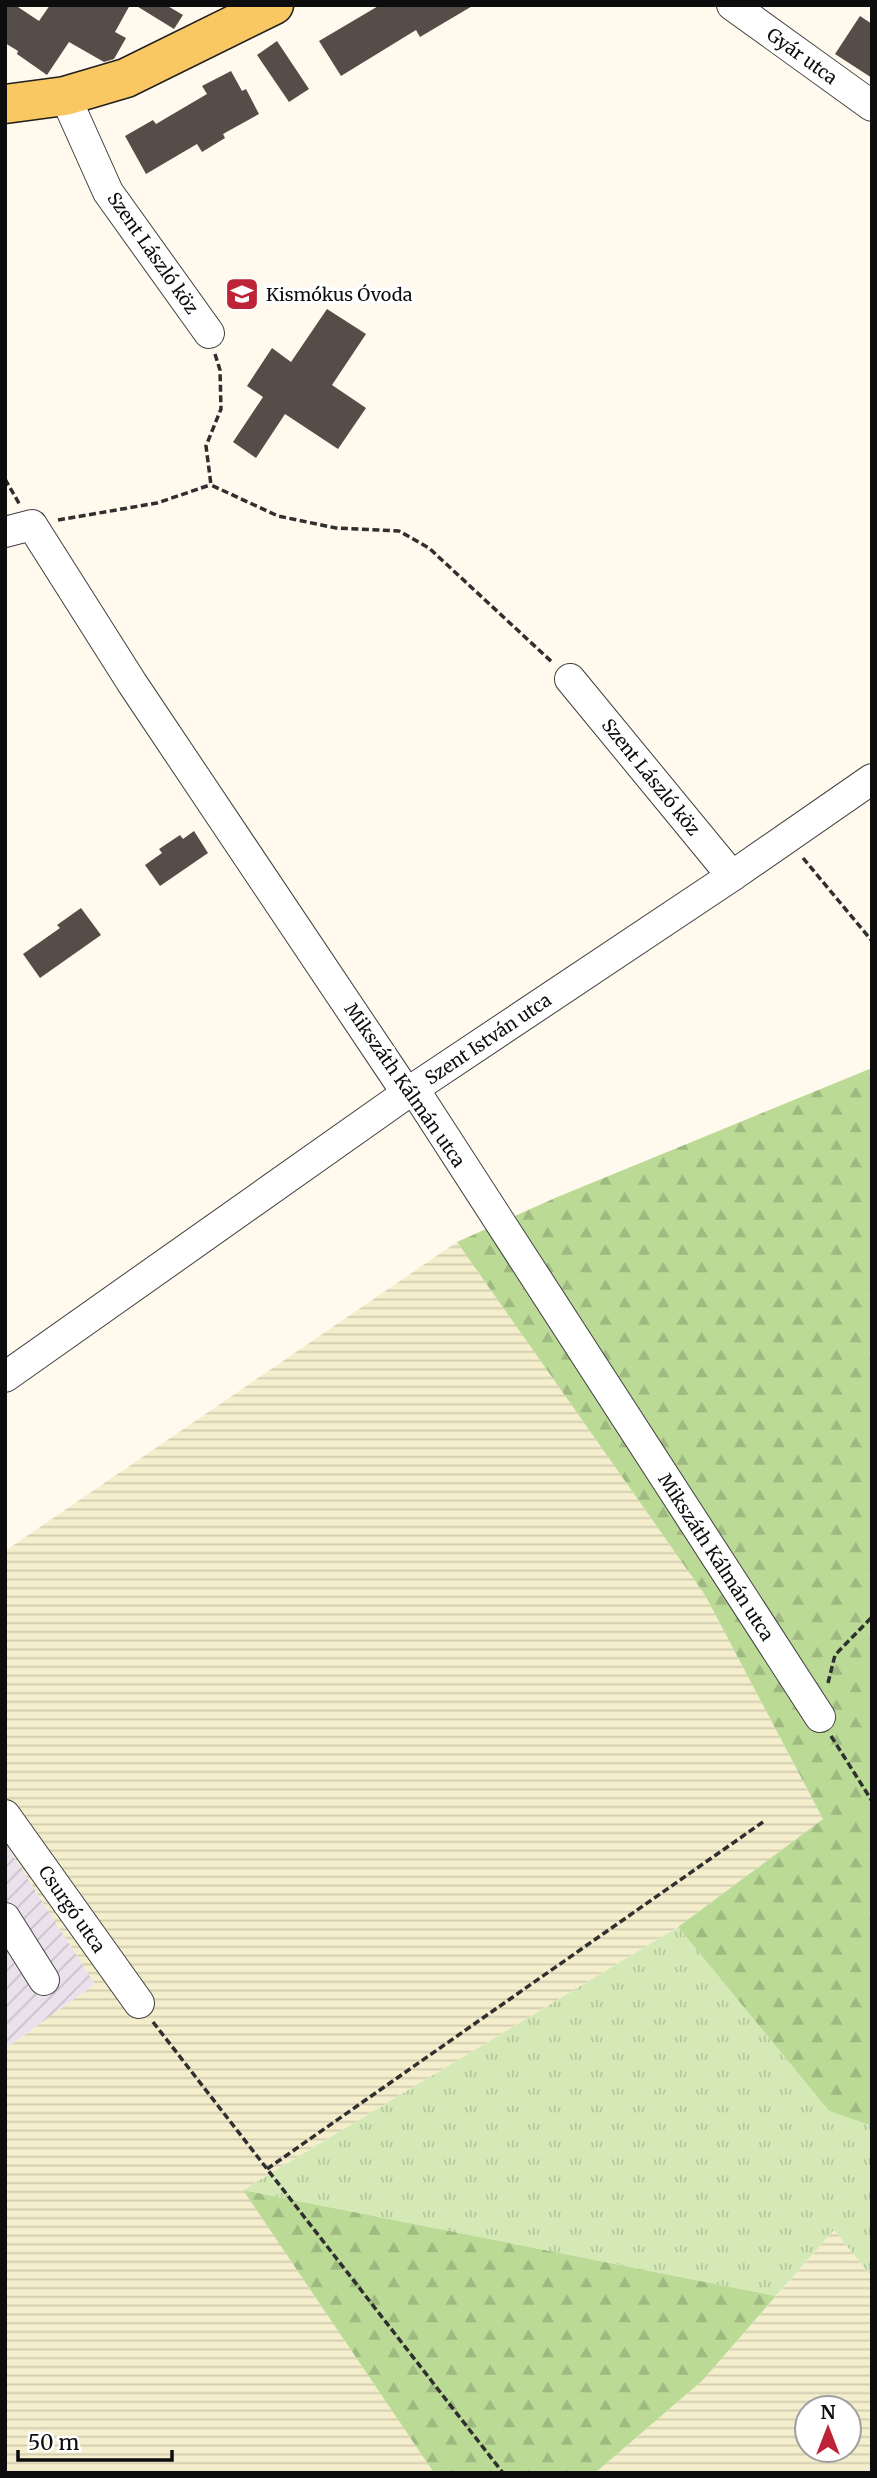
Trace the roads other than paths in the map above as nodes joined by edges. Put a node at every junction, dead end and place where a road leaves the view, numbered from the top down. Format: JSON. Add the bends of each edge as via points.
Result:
{"nodes":[{"id":1,"x":274,"y":5,"type":"edge"},
{"id":2,"x":732,"y":5,"type":"edge"},
{"id":3,"x":65,"y":96,"type":"junction"},
{"id":4,"x":5,"y":104,"type":"edge"},
{"id":5,"x":872,"y":106,"type":"edge"},
{"id":6,"x":209,"y":333,"type":"road end"},
{"id":7,"x":18,"y":529,"type":"edge"},
{"id":8,"x":570,"y":679,"type":"road end"},
{"id":9,"x":872,"y":779,"type":"edge"},
{"id":10,"x":732,"y":876,"type":"junction"},
{"id":11,"x":410,"y":1091,"type":"junction"},
{"id":12,"x":5,"y":1377,"type":"edge"},
{"id":13,"x":820,"y":1717,"type":"road end"},
{"id":14,"x":5,"y":1815,"type":"edge"},
{"id":15,"x":5,"y":1918,"type":"edge"},
{"id":16,"x":44,"y":1980,"type":"dead end"},
{"id":17,"x":139,"y":2003,"type":"road end"}],
"edges":[{"from":1,"to":3,"type":"main road","via":[[126,78]]},
{"from":2,"to":5,"type":"street","name":"Gyár utca"},
{"from":3,"to":4,"type":"main road"},
{"from":3,"to":6,"type":"street","name":"Szent László köz","via":[[108,192]]},
{"from":7,"to":11,"type":"street","name":"Mikszáth Kálmán utca","via":[[140,694],[402,1086]]},
{"from":8,"to":10,"type":"street","name":"Szent László köz"},
{"from":9,"to":10,"type":"street","name":"Szent István utca"},
{"from":10,"to":11,"type":"street","name":"Szent István utca"},
{"from":11,"to":12,"type":"street","name":"Szent István utca"},
{"from":11,"to":13,"type":"street","name":"Mikszáth Kálmán utca","via":[[419,1097]]},
{"from":14,"to":17,"type":"street","name":"Csurgó utca"},
{"from":15,"to":16,"type":"street"}]}
